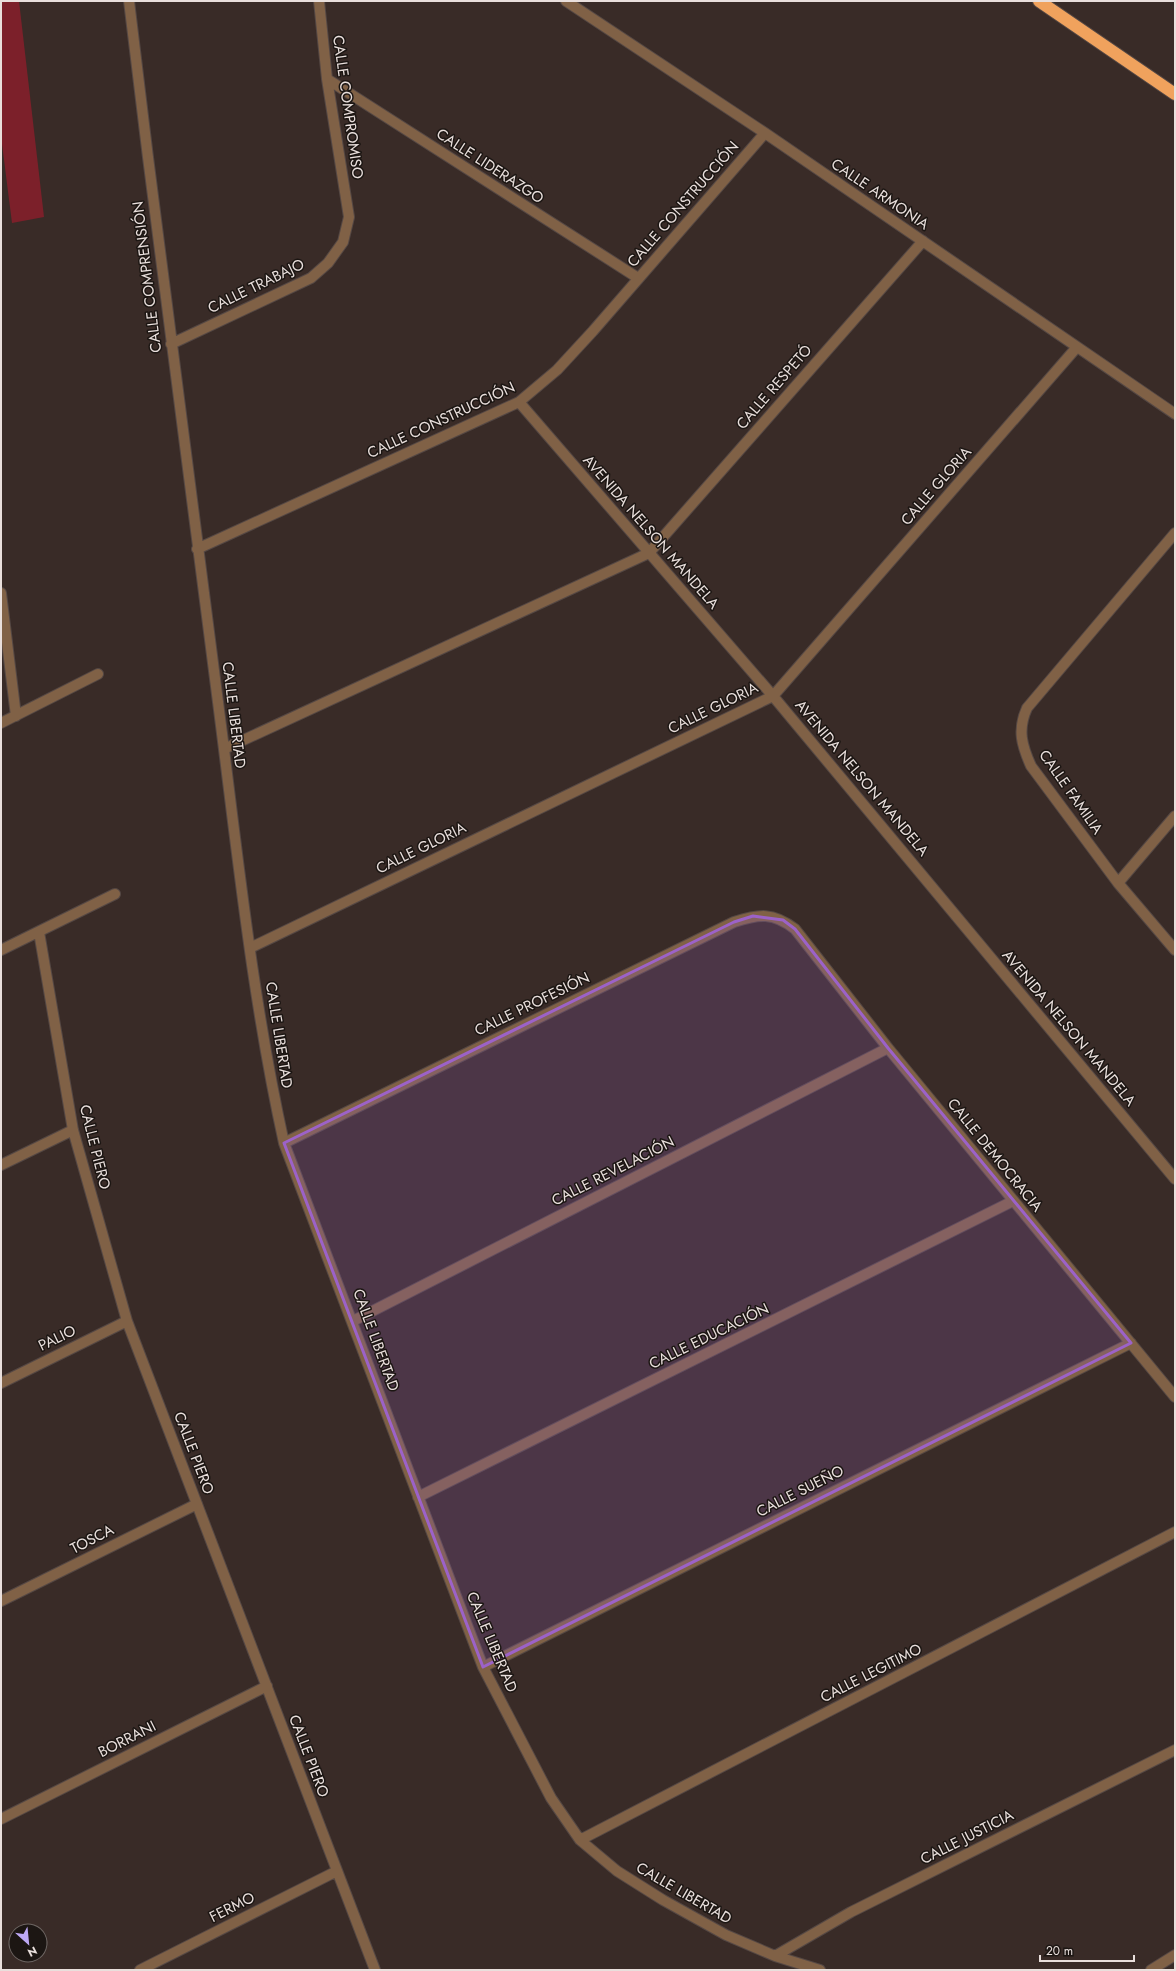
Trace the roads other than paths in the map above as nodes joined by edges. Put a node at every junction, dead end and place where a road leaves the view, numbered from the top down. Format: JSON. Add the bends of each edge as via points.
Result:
{"nodes":[{"id":1,"x":129,"y":1,"type":"edge"},
{"id":2,"x":320,"y":1,"type":"edge"},
{"id":3,"x":566,"y":1,"type":"edge"},
{"id":4,"x":1039,"y":1,"type":"edge"},
{"id":5,"x":327,"y":78,"type":"junction"},
{"id":6,"x":1175,"y":94,"type":"edge"},
{"id":7,"x":765,"y":133,"type":"junction"},
{"id":8,"x":349,"y":216,"type":"joint"},
{"id":9,"x":923,"y":241,"type":"junction"},
{"id":10,"x":638,"y":278,"type":"junction"},
{"id":11,"x":171,"y":344,"type":"junction"},
{"id":12,"x":1077,"y":346,"type":"junction"},
{"id":13,"x":519,"y":402,"type":"junction"},
{"id":14,"x":1175,"y":414,"type":"edge"},
{"id":15,"x":1175,"y":533,"type":"edge"},
{"id":16,"x":197,"y":549,"type":"junction"},
{"id":17,"x":648,"y":553,"type":"junction"},
{"id":18,"x":1,"y":593,"type":"edge"},
{"id":19,"x":98,"y":674,"type":"dead end"},
{"id":20,"x":773,"y":696,"type":"junction"},
{"id":21,"x":16,"y":716,"type":"junction"},
{"id":22,"x":1,"y":723,"type":"edge"},
{"id":23,"x":224,"y":748,"type":"junction"},
{"id":24,"x":1175,"y":816,"type":"edge"},
{"id":25,"x":1118,"y":883,"type":"junction"},
{"id":26,"x":115,"y":894,"type":"dead end"},
{"id":27,"x":795,"y":929,"type":"joint"},
{"id":28,"x":39,"y":932,"type":"junction"},
{"id":29,"x":250,"y":948,"type":"junction"},
{"id":30,"x":1,"y":950,"type":"edge"},
{"id":31,"x":1175,"y":950,"type":"edge"},
{"id":32,"x":888,"y":1048,"type":"junction"},
{"id":33,"x":73,"y":1130,"type":"junction"},
{"id":34,"x":284,"y":1143,"type":"junction"},
{"id":35,"x":1,"y":1165,"type":"edge"},
{"id":36,"x":1175,"y":1179,"type":"edge"},
{"id":37,"x":1013,"y":1201,"type":"junction"},
{"id":38,"x":127,"y":1321,"type":"junction"},
{"id":39,"x":353,"y":1321,"type":"junction"},
{"id":40,"x":1131,"y":1343,"type":"junction"},
{"id":41,"x":1,"y":1383,"type":"edge"},
{"id":42,"x":1175,"y":1397,"type":"edge"},
{"id":43,"x":418,"y":1498,"type":"junction"},
{"id":44,"x":197,"y":1504,"type":"junction"},
{"id":45,"x":1175,"y":1532,"type":"edge"},
{"id":46,"x":1,"y":1601,"type":"edge"},
{"id":47,"x":483,"y":1667,"type":"junction"},
{"id":48,"x":267,"y":1686,"type":"junction"},
{"id":49,"x":1175,"y":1750,"type":"edge"},
{"id":50,"x":1,"y":1819,"type":"edge"},
{"id":51,"x":580,"y":1840,"type":"junction"},
{"id":52,"x":337,"y":1871,"type":"junction"},
{"id":53,"x":1175,"y":1955,"type":"edge"},
{"id":54,"x":775,"y":1956,"type":"junction"},
{"id":55,"x":140,"y":1970,"type":"edge"},
{"id":56,"x":375,"y":1970,"type":"edge"},
{"id":57,"x":820,"y":1970,"type":"edge"},
{"id":58,"x":1151,"y":1970,"type":"edge"}],
"edges":[{"from":1,"to":11,"type":"street","name":"CALLE COMPRENSIÓN"},
{"from":2,"to":5,"type":"street","name":"CALLE COMPROMISO"},
{"from":3,"to":7,"type":"street","name":"CALLE ARMONIA"},
{"from":4,"to":6,"type":"highway"},
{"from":5,"to":8,"type":"street","name":"CALLE COMPROMISO"},
{"from":5,"to":10,"type":"street","name":"CALLE LIDERAZGO"},
{"from":7,"to":9,"type":"street","name":"CALLE ARMONIA"},
{"from":7,"to":10,"type":"street","name":"CALLE CONSTRUCCIÓN"},
{"from":8,"to":11,"type":"street","name":"CALLE TRABAJO","via":[[343,242],[328,263],[310,278]]},
{"from":9,"to":12,"type":"street","name":"CALLE ARMONIA"},
{"from":9,"to":17,"type":"street","name":"CALLE RESPETÓ"},
{"from":10,"to":13,"type":"street","name":"CALLE CONSTRUCCIÓN","via":[[556,370]]},
{"from":11,"to":16,"type":"street","name":"CALLE COMPRENSIÓN"},
{"from":12,"to":14,"type":"street","name":"CALLE ARMONIA"},
{"from":12,"to":20,"type":"street","name":"CALLE GLORIA"},
{"from":13,"to":16,"type":"street","name":"CALLE CONSTRUCCIÓN"},
{"from":13,"to":17,"type":"street","name":"AVENIDA NELSON MANDELA"},
{"from":15,"to":25,"type":"street","name":"CALLE FAMILIA","via":[[1027,708],[1022,719],[1022,748],[1031,766]]},
{"from":16,"to":23,"type":"street","name":"CALLE LIBERTAD"},
{"from":17,"to":20,"type":"street","name":"AVENIDA NELSON MANDELA"},
{"from":17,"to":23,"type":"street"},
{"from":18,"to":21,"type":"street"},
{"from":19,"to":21,"type":"street"},
{"from":20,"to":29,"type":"street","name":"CALLE GLORIA"},
{"from":20,"to":36,"type":"street","name":"AVENIDA NELSON MANDELA"},
{"from":21,"to":22,"type":"street"},
{"from":23,"to":29,"type":"street","name":"CALLE LIBERTAD"},
{"from":24,"to":25,"type":"street"},
{"from":25,"to":31,"type":"street","name":"CALLE FAMILIA"},
{"from":26,"to":28,"type":"street"},
{"from":27,"to":32,"type":"street","name":"CALLE DEMOCRACIA"},
{"from":27,"to":34,"type":"street","name":"CALLE PROFESIÓN","via":[[783,920],[768,915],[753,916],[734,922]]},
{"from":28,"to":30,"type":"street"},
{"from":28,"to":33,"type":"street","name":"CALLE PIERO"},
{"from":29,"to":34,"type":"street","name":"CALLE LIBERTAD","via":[[274,1098]]},
{"from":32,"to":37,"type":"street","name":"CALLE DEMOCRACIA"},
{"from":32,"to":39,"type":"street","name":"CALLE REVELACIÓN"},
{"from":33,"to":35,"type":"street"},
{"from":33,"to":38,"type":"street","name":"CALLE PIERO"},
{"from":34,"to":39,"type":"street","name":"CALLE LIBERTAD"},
{"from":37,"to":40,"type":"street","name":"CALLE DEMOCRACIA"},
{"from":37,"to":43,"type":"street","name":"CALLE EDUCACIÓN"},
{"from":38,"to":41,"type":"street","name":"PALIO"},
{"from":38,"to":44,"type":"street","name":"CALLE PIERO"},
{"from":39,"to":43,"type":"street","name":"CALLE LIBERTAD"},
{"from":40,"to":42,"type":"street","name":"CALLE DEMOCRACIA"},
{"from":40,"to":47,"type":"street","name":"CALLE SUEÑO"},
{"from":43,"to":47,"type":"street","name":"CALLE LIBERTAD"},
{"from":44,"to":46,"type":"street","name":"TOSCA"},
{"from":44,"to":48,"type":"street","name":"CALLE PIERO"},
{"from":45,"to":51,"type":"street","name":"CALLE LEGITIMO"},
{"from":47,"to":51,"type":"street","name":"CALLE LIBERTAD","via":[[551,1798]]},
{"from":48,"to":50,"type":"street","name":"BORRANI"},
{"from":48,"to":52,"type":"street","name":"CALLE PIERO"},
{"from":49,"to":54,"type":"street","name":"CALLE JUSTICIA","via":[[851,1912]]},
{"from":51,"to":54,"type":"street","name":"CALLE LIBERTAD","via":[[617,1871],[663,1900],[726,1935]]},
{"from":52,"to":55,"type":"street","name":"FERMO"},
{"from":52,"to":56,"type":"street","name":"CALLE PIERO"},
{"from":53,"to":58,"type":"street"},
{"from":54,"to":57,"type":"street","name":"CALLE LIBERTAD"}]}
